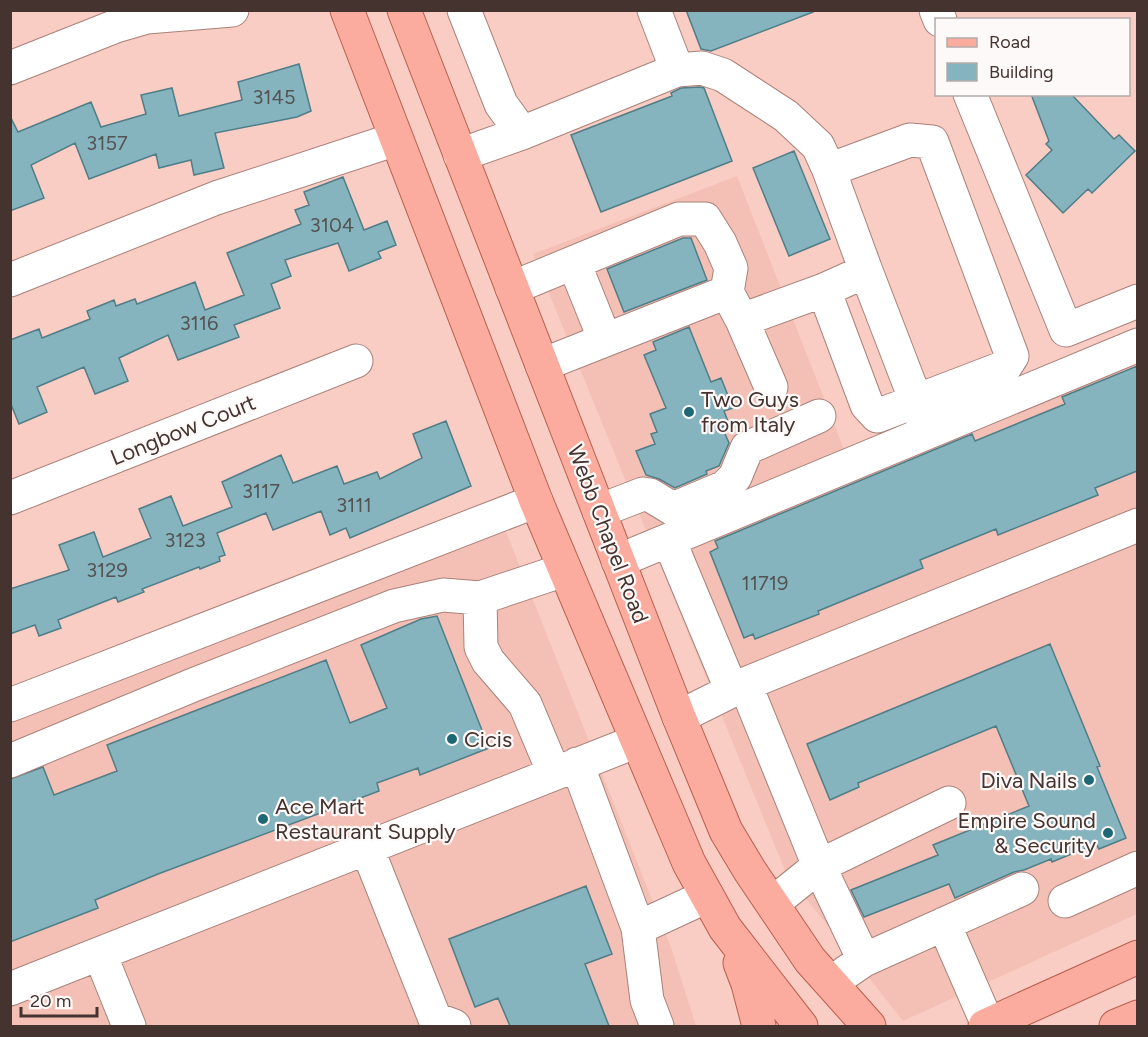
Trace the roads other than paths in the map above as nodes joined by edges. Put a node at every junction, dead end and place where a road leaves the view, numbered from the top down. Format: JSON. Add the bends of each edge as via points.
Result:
{"nodes":[{"id":1,"x":232,"y":10,"type":"edge"},
{"id":2,"x":346,"y":10,"type":"edge"},
{"id":3,"x":404,"y":10,"type":"edge"},
{"id":4,"x":464,"y":10,"type":"edge"},
{"id":5,"x":654,"y":10,"type":"edge"},
{"id":6,"x":10,"y":68,"type":"edge"},
{"id":7,"x":677,"y":70,"type":"junction"},
{"id":8,"x":971,"y":96,"type":"edge"},
{"id":9,"x":522,"y":133,"type":"junction"},
{"id":10,"x":396,"y":139,"type":"junction"},
{"id":11,"x":460,"y":155,"type":"junction"},
{"id":12,"x":829,"y":170,"type":"junction"},
{"id":13,"x":574,"y":263,"type":"junction"},
{"id":14,"x":866,"y":271,"type":"junction"},
{"id":15,"x":10,"y":280,"type":"edge"},
{"id":16,"x":512,"y":288,"type":"junction"},
{"id":17,"x":824,"y":290,"type":"junction"},
{"id":18,"x":727,"y":292,"type":"junction"},
{"id":19,"x":1137,"y":301,"type":"edge"},
{"id":20,"x":742,"y":320,"type":"junction"},
{"id":21,"x":604,"y":340,"type":"junction"},
{"id":22,"x":1137,"y":345,"type":"edge"},
{"id":23,"x":356,"y":361,"type":"dead end"},
{"id":24,"x":542,"y":365,"type":"junction"},
{"id":25,"x":771,"y":387,"type":"dead end"},
{"id":26,"x":916,"y":401,"type":"junction"},
{"id":27,"x":819,"y":416,"type":"dead end"},
{"id":28,"x":928,"y":432,"type":"junction"},
{"id":29,"x":10,"y":498,"type":"edge"},
{"id":30,"x":536,"y":501,"type":"junction"},
{"id":31,"x":599,"y":511,"type":"junction"},
{"id":32,"x":1136,"y":529,"type":"edge"},
{"id":33,"x":669,"y":540,"type":"junction"},
{"id":34,"x":618,"y":561,"type":"junction"},
{"id":35,"x":564,"y":570,"type":"junction"},
{"id":36,"x":480,"y":598,"type":"junction"},
{"id":37,"x":738,"y":687,"type":"junction"},
{"id":38,"x":10,"y":705,"type":"edge"},
{"id":39,"x":679,"y":717,"type":"junction"},
{"id":40,"x":637,"y":741,"type":"junction"},
{"id":41,"x":10,"y":761,"type":"edge"},
{"id":42,"x":566,"y":769,"type":"junction"},
{"id":43,"x":949,"y":803,"type":"dead end"},
{"id":44,"x":367,"y":848,"type":"junction"},
{"id":45,"x":819,"y":866,"type":"junction"},
{"id":46,"x":1137,"y":868,"type":"edge"},
{"id":47,"x":1022,"y":889,"type":"dead end"},
{"id":48,"x":707,"y":896,"type":"junction"},
{"id":49,"x":1065,"y":901,"type":"dead end"},
{"id":50,"x":772,"y":903,"type":"junction"},
{"id":51,"x":944,"y":924,"type":"junction"},
{"id":52,"x":638,"y":928,"type":"junction"},
{"id":53,"x":725,"y":928,"type":"junction"},
{"id":54,"x":100,"y":954,"type":"junction"},
{"id":55,"x":1137,"y":957,"type":"edge"},
{"id":56,"x":864,"y":960,"type":"junction"},
{"id":57,"x":831,"y":984,"type":"junction"},
{"id":58,"x":10,"y":989,"type":"edge"},
{"id":59,"x":1137,"y":1017,"type":"edge"},
{"id":60,"x":129,"y":1026,"type":"edge"},
{"id":61,"x":454,"y":1026,"type":"edge"},
{"id":62,"x":657,"y":1026,"type":"edge"},
{"id":63,"x":759,"y":1026,"type":"edge"},
{"id":64,"x":801,"y":1026,"type":"edge"},
{"id":65,"x":869,"y":1026,"type":"edge"},
{"id":66,"x":987,"y":1026,"type":"edge"},
{"id":67,"x":1116,"y":1026,"type":"edge"}],
"edges":[{"from":1,"to":6,"type":"street","via":[[147,17]]},
{"from":2,"to":10,"type":"main road"},
{"from":3,"to":11,"type":"main road","name":"Webb Chapel Road"},
{"from":4,"to":9,"type":"street","via":[[501,104]]},
{"from":5,"to":7,"type":"street"},
{"from":7,"to":9,"type":"street"},
{"from":7,"to":12,"type":"street","via":[[702,68],[723,75],[786,116],[818,146]]},
{"from":8,"to":19,"type":"street","via":[[1066,330]]},
{"from":9,"to":11,"type":"street"},
{"from":10,"to":15,"type":"street","via":[[216,198]]},
{"from":10,"to":30,"type":"main road"},
{"from":11,"to":16,"type":"main road","name":"Webb Chapel Road"},
{"from":12,"to":14,"type":"street"},
{"from":12,"to":26,"type":"street","via":[[910,140],[932,142],[937,153],[1012,356],[1005,367]]},
{"from":13,"to":16,"type":"street"},
{"from":13,"to":18,"type":"street","via":[[679,219],[705,219],[731,268]]},
{"from":13,"to":21,"type":"street"},
{"from":14,"to":17,"type":"street"},
{"from":14,"to":26,"type":"street"},
{"from":16,"to":24,"type":"main road","name":"Webb Chapel Road"},
{"from":17,"to":20,"type":"street"},
{"from":17,"to":26,"type":"street","via":[[867,405],[877,416]]},
{"from":18,"to":20,"type":"street"},
{"from":18,"to":21,"type":"street"},
{"from":20,"to":25,"type":"street"},
{"from":21,"to":24,"type":"street"},
{"from":22,"to":28,"type":"street"},
{"from":23,"to":29,"type":"street","name":"Longbow Court"},
{"from":24,"to":31,"type":"main road","name":"Webb Chapel Road"},
{"from":26,"to":28,"type":"street"},
{"from":27,"to":31,"type":"street","via":[[747,448],[735,477],[725,487],[673,509],[642,494]]},
{"from":28,"to":33,"type":"street"},
{"from":30,"to":35,"type":"main road"},
{"from":30,"to":38,"type":"street"},
{"from":31,"to":34,"type":"main road","name":"Webb Chapel Road"},
{"from":32,"to":37,"type":"street"},
{"from":33,"to":34,"type":"street"},
{"from":33,"to":37,"type":"street"},
{"from":34,"to":39,"type":"main road","name":"Webb Chapel Road"},
{"from":35,"to":36,"type":"street"},
{"from":35,"to":40,"type":"main road"},
{"from":36,"to":41,"type":"street","via":[[443,595],[394,606]]},
{"from":36,"to":42,"type":"street","via":[[481,647],[488,662],[525,704]]},
{"from":37,"to":39,"type":"street"},
{"from":37,"to":45,"type":"street"},
{"from":39,"to":40,"type":"main road"},
{"from":39,"to":50,"type":"main road","name":"Webb Chapel Road","via":[[726,831]]},
{"from":40,"to":42,"type":"street"},
{"from":40,"to":48,"type":"main road"},
{"from":42,"to":44,"type":"street"},
{"from":42,"to":52,"type":"street"},
{"from":43,"to":45,"type":"street"},
{"from":44,"to":54,"type":"street"},
{"from":44,"to":61,"type":"street","via":[[435,1019]]},
{"from":45,"to":50,"type":"street"},
{"from":45,"to":56,"type":"street"},
{"from":46,"to":49,"type":"street"},
{"from":47,"to":51,"type":"street"},
{"from":48,"to":52,"type":"street"},
{"from":48,"to":53,"type":"main road"},
{"from":50,"to":57,"type":"main road","name":"Webb Chapel Road"},
{"from":51,"to":56,"type":"street"},
{"from":51,"to":66,"type":"street"},
{"from":52,"to":62,"type":"street","via":[[647,1000]]},
{"from":53,"to":63,"type":"main road","via":[[748,984]]},
{"from":53,"to":64,"type":"main road"},
{"from":54,"to":58,"type":"street"},
{"from":54,"to":60,"type":"street"},
{"from":55,"to":66,"type":"main road"},
{"from":56,"to":57,"type":"street"},
{"from":57,"to":65,"type":"main road","name":"Webb Chapel Road"},
{"from":59,"to":67,"type":"main road"}]}
